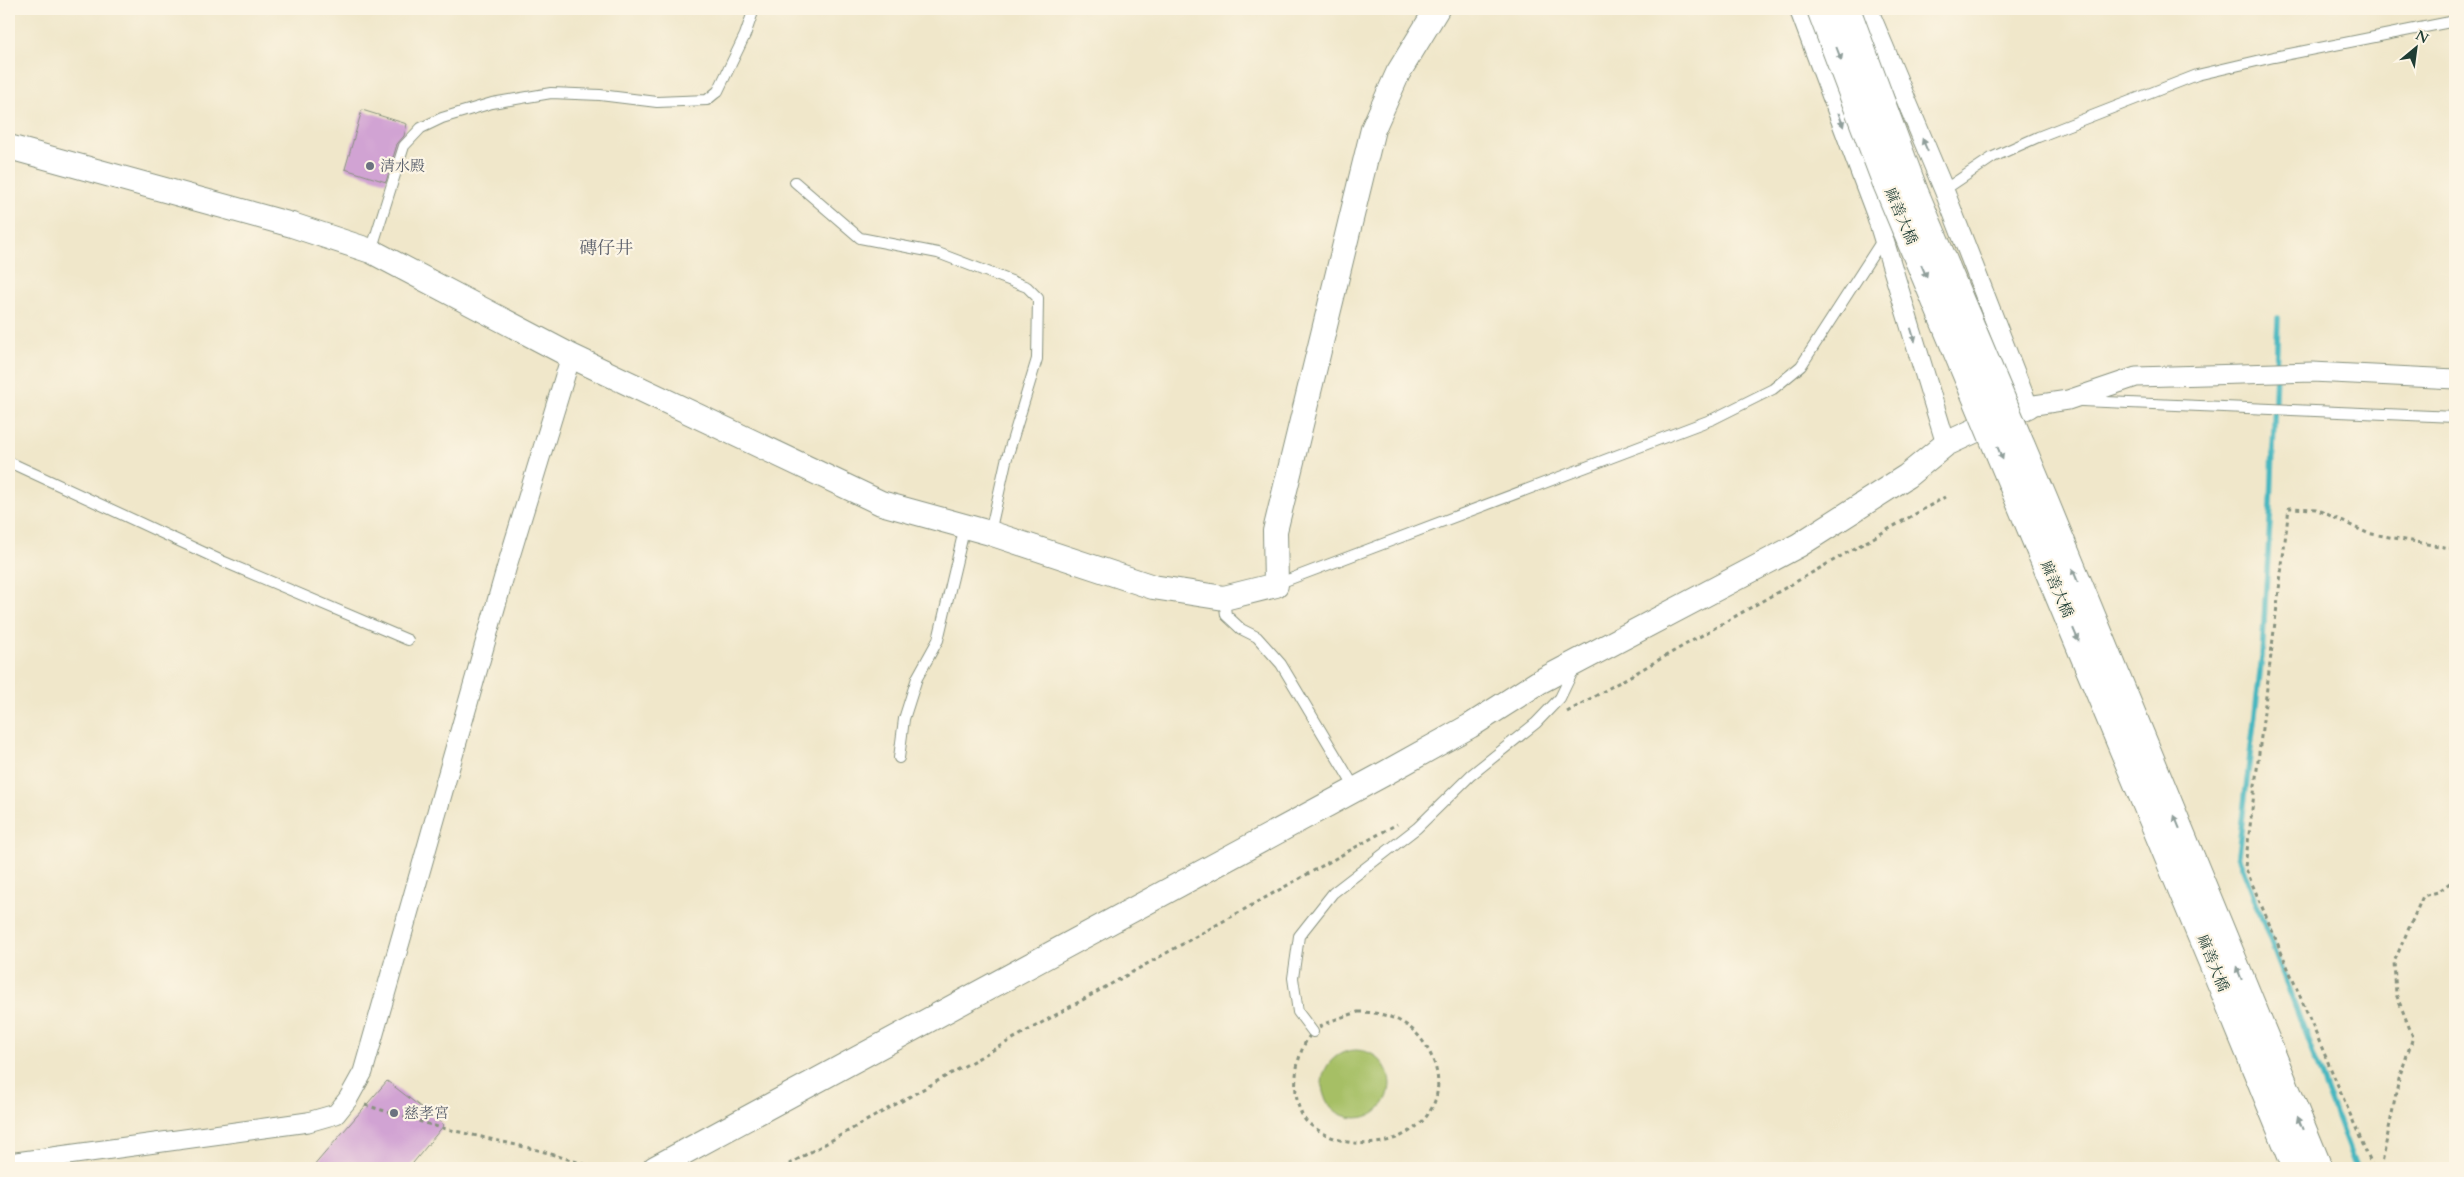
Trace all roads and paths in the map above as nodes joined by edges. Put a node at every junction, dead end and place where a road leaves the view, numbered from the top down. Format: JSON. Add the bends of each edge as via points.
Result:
{"nodes":[{"id":1,"x":754,"y":9,"type":"edge"},
{"id":2,"x":1437,"y":9,"type":"edge"},
{"id":3,"x":1799,"y":9,"type":"edge"},
{"id":4,"x":1821,"y":9,"type":"edge"},
{"id":5,"x":1846,"y":9,"type":"edge"},
{"id":6,"x":1868,"y":9,"type":"edge"},
{"id":7,"x":2455,"y":21,"type":"edge"},
{"id":8,"x":9,"y":147,"type":"edge"},
{"id":9,"x":795,"y":182,"type":"dead end"},
{"id":10,"x":1944,"y":190,"type":"junction"},
{"id":11,"x":1883,"y":238,"type":"junction"},
{"id":12,"x":371,"y":251,"type":"junction"},
{"id":13,"x":571,"y":356,"type":"junction"},
{"id":14,"x":2455,"y":379,"type":"edge"},
{"id":15,"x":2068,"y":400,"type":"junction"},
{"id":16,"x":2028,"y":406,"type":"junction"},
{"id":17,"x":2455,"y":417,"type":"edge"},
{"id":18,"x":1946,"y":444,"type":"junction"},
{"id":19,"x":9,"y":462,"type":"edge"},
{"id":20,"x":1945,"y":497,"type":"dead end"},
{"id":21,"x":965,"y":526,"type":"junction"},
{"id":22,"x":990,"y":533,"type":"junction"},
{"id":23,"x":2455,"y":549,"type":"edge"},
{"id":24,"x":1276,"y":585,"type":"junction"},
{"id":25,"x":1224,"y":598,"type":"junction"},
{"id":26,"x":408,"y":640,"type":"dead end"},
{"id":27,"x":1576,"y":663,"type":"junction"},
{"id":28,"x":1566,"y":713,"type":"dead end"},
{"id":29,"x":899,"y":758,"type":"dead end"},
{"id":30,"x":1354,"y":788,"type":"junction"},
{"id":31,"x":1403,"y":820,"type":"dead end"},
{"id":32,"x":2455,"y":879,"type":"edge"},
{"id":33,"x":1313,"y":1032,"type":"junction"},
{"id":34,"x":348,"y":1099,"type":"junction"},
{"id":35,"x":1426,"y":1125,"type":"dead end"},
{"id":36,"x":1314,"y":1131,"type":"dead end"},
{"id":37,"x":9,"y":1163,"type":"edge"},
{"id":38,"x":597,"y":1168,"type":"edge"},
{"id":39,"x":655,"y":1168,"type":"edge"},
{"id":40,"x":782,"y":1168,"type":"edge"},
{"id":41,"x":2297,"y":1168,"type":"edge"},
{"id":42,"x":2318,"y":1168,"type":"edge"},
{"id":43,"x":2373,"y":1168,"type":"edge"},
{"id":44,"x":2381,"y":1168,"type":"edge"}],
"edges":[{"from":1,"to":12,"type":"lane","via":[[718,91],[708,100],[657,102],[551,93],[492,103],[421,128],[404,146]]},
{"from":2,"to":24,"type":"street","via":[[1398,73],[1373,129],[1275,531]]},
{"from":3,"to":11,"type":"street","one_way":true},
{"from":4,"to":41,"type":"main road","name":"麻善大橋","one_way":true,"bridge":true,"via":[[1890,190]]},
{"from":42,"to":5,"type":"main road","name":"麻善大橋","one_way":true,"bridge":true,"via":[[1914,192]]},
{"from":10,"to":6,"type":"street","one_way":true},
{"from":7,"to":10,"type":"lane","via":[[2197,75],[1993,157]]},
{"from":8,"to":12,"type":"street","via":[[292,225]]},
{"from":9,"to":22,"type":"lane","via":[[860,238],[938,253],[1027,287],[1038,298],[1037,360],[1006,461]]},
{"from":10,"to":16,"type":"street"},
{"from":11,"to":18,"type":"street","one_way":true},
{"from":11,"to":24,"type":"lane","via":[[1801,366],[1773,389],[1713,420]]},
{"from":12,"to":13,"type":"street"},
{"from":13,"to":21,"type":"street","via":[[881,503]]},
{"from":13,"to":34,"type":"street","via":[[506,566],[363,1072]]},
{"from":14,"to":15,"type":"street","via":[[2312,372],[2136,377]]},
{"from":15,"to":16,"type":"street"},
{"from":15,"to":17,"type":"lane"},
{"from":16,"to":18,"type":"street"},
{"from":18,"to":27,"type":"street","via":[[1907,476],[1799,545]]},
{"from":19,"to":26,"type":"lane","via":[[222,561]]},
{"from":20,"to":28,"type":"path"},
{"from":21,"to":22,"type":"street"},
{"from":21,"to":29,"type":"lane","via":[[938,640],[917,678],[904,719]]},
{"from":22,"to":25,"type":"street","via":[[1153,587]]},
{"from":23,"to":43,"type":"path","via":[[2367,533],[2316,509],[2289,508],[2245,866]]},
{"from":24,"to":25,"type":"street"},
{"from":25,"to":30,"type":"lane","via":[[1226,615],[1241,629],[1258,638],[1281,664]]},
{"from":27,"to":30,"type":"street","via":[[1539,682],[1470,726]]},
{"from":27,"to":33,"type":"lane","via":[[1560,698],[1542,717],[1471,775],[1417,828],[1333,893],[1300,936],[1293,978],[1298,1012]]},
{"from":30,"to":39,"type":"street"},
{"from":31,"to":40,"type":"path"},
{"from":32,"to":44,"type":"path","via":[[2438,892],[2423,896],[2394,962],[2396,994],[2413,1037],[2399,1079]]},
{"from":33,"to":35,"type":"path","via":[[1334,1019],[1358,1012],[1374,1012],[1398,1019],[1419,1034],[1432,1055],[1438,1078],[1436,1102]]},
{"from":33,"to":36,"type":"path","via":[[1301,1054],[1295,1079],[1298,1104]]},
{"from":34,"to":37,"type":"street","via":[[336,1114],[308,1122]]},
{"from":34,"to":38,"type":"path","via":[[438,1128],[538,1150]]}]}
